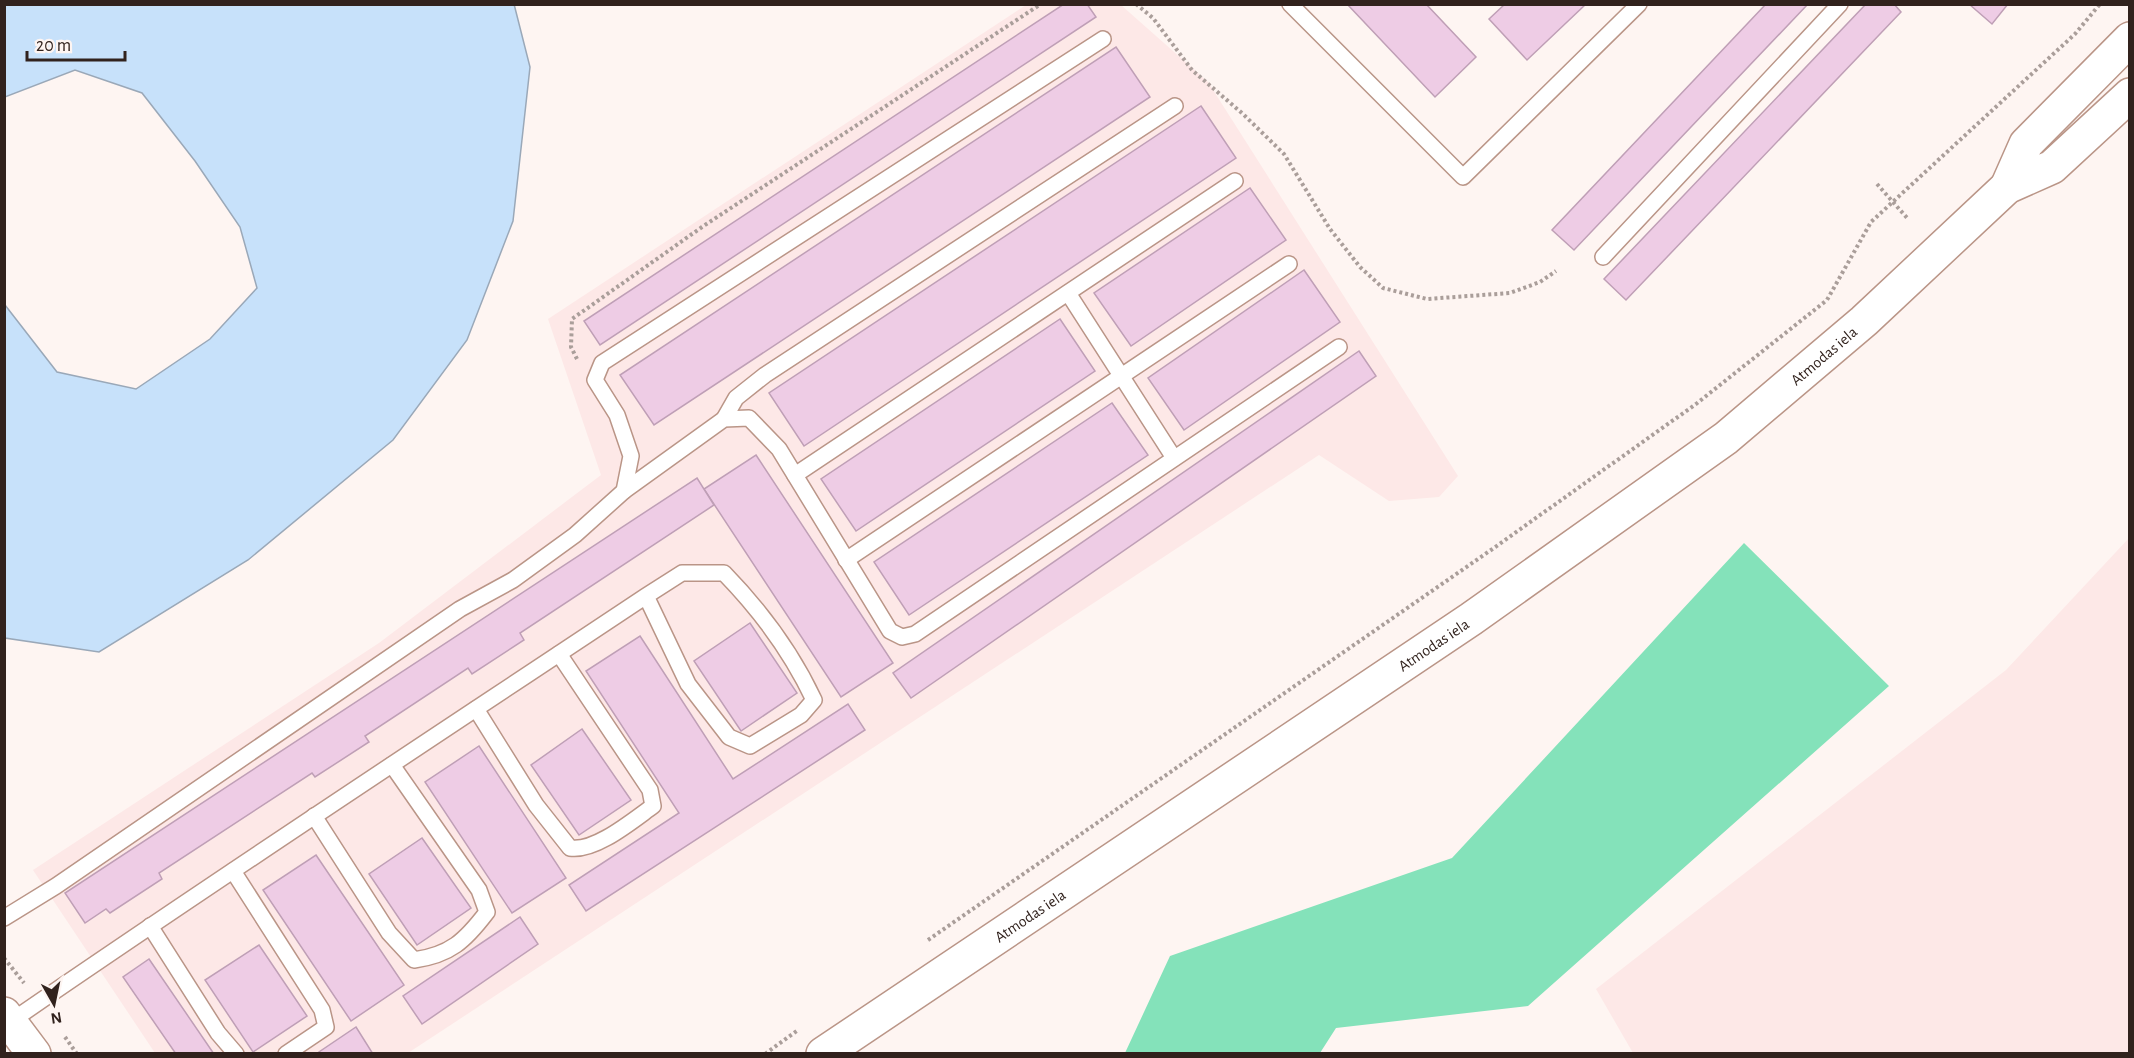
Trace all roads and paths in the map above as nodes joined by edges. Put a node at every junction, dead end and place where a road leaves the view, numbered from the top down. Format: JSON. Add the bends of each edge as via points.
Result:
{"nodes":[{"id":1,"x":1041,"y":4,"type":"edge"},
{"id":2,"x":1136,"y":4,"type":"edge"},
{"id":3,"x":1290,"y":4,"type":"edge"},
{"id":4,"x":1639,"y":4,"type":"edge"},
{"id":5,"x":1840,"y":4,"type":"edge"},
{"id":6,"x":2100,"y":4,"type":"edge"},
{"id":7,"x":1103,"y":39,"type":"dead end"},
{"id":8,"x":2130,"y":39,"type":"edge"},
{"id":9,"x":2130,"y":95,"type":"edge"},
{"id":10,"x":1175,"y":106,"type":"dead end"},
{"id":11,"x":1235,"y":181,"type":"dead end"},
{"id":12,"x":1877,"y":184,"type":"dead end"},
{"id":13,"x":2007,"y":187,"type":"junction"},
{"id":14,"x":1892,"y":202,"type":"junction"},
{"id":15,"x":1908,"y":219,"type":"dead end"},
{"id":16,"x":1603,"y":257,"type":"dead end"},
{"id":17,"x":1289,"y":264,"type":"dead end"},
{"id":18,"x":1556,"y":271,"type":"dead end"},
{"id":19,"x":1068,"y":292,"type":"junction"},
{"id":20,"x":1340,"y":346,"type":"dead end"},
{"id":21,"x":1122,"y":376,"type":"junction"},
{"id":22,"x":595,"y":380,"type":"junction"},
{"id":23,"x":724,"y":419,"type":"junction"},
{"id":24,"x":1174,"y":458,"type":"junction"},
{"id":25,"x":795,"y":475,"type":"junction"},
{"id":26,"x":624,"y":491,"type":"junction"},
{"id":27,"x":846,"y":560,"type":"junction"},
{"id":28,"x":646,"y":596,"type":"junction"},
{"id":29,"x":559,"y":654,"type":"junction"},
{"id":30,"x":476,"y":709,"type":"junction"},
{"id":31,"x":392,"y":765,"type":"junction"},
{"id":32,"x":314,"y":816,"type":"junction"},
{"id":33,"x":233,"y":871,"type":"junction"},
{"id":34,"x":4,"y":918,"type":"edge"},
{"id":35,"x":150,"y":926,"type":"junction"},
{"id":36,"x":922,"y":945,"type":"dead end"},
{"id":37,"x":7,"y":1018,"type":"edge"},
{"id":38,"x":804,"y":1026,"type":"dead end"},
{"id":39,"x":34,"y":1053,"type":"edge"},
{"id":40,"x":236,"y":1053,"type":"edge"},
{"id":41,"x":286,"y":1053,"type":"edge"},
{"id":42,"x":765,"y":1053,"type":"edge"},
{"id":43,"x":823,"y":1053,"type":"edge"}],
"edges":[{"from":1,"to":22,"type":"path","via":[[702,227],[572,319],[571,347]]},
{"from":2,"to":18,"type":"path","via":[[1153,18],[1192,70],[1284,154],[1330,229],[1360,267],[1383,288],[1427,299],[1510,293],[1540,282]]},
{"from":3,"to":4,"type":"lane","via":[[1463,177]]},
{"from":5,"to":16,"type":"lane"},
{"from":6,"to":14,"type":"path","via":[[2075,34]]},
{"from":7,"to":22,"type":"lane","via":[[602,363]]},
{"from":8,"to":13,"type":"main road","name":"Atmodas iela","via":[[2026,144]]},
{"from":9,"to":13,"type":"main road","name":"Atmodas iela","via":[[2052,167]]},
{"from":10,"to":23,"type":"lane","via":[[765,375],[736,398]]},
{"from":11,"to":19,"type":"lane"},
{"from":12,"to":14,"type":"path"},
{"from":13,"to":43,"type":"main road","name":"Atmodas iela","via":[[1864,321],[1726,438],[1471,619]]},
{"from":14,"to":15,"type":"path"},
{"from":14,"to":36,"type":"path","via":[[1871,222],[1827,300],[1696,404]]},
{"from":17,"to":21,"type":"lane"},
{"from":19,"to":21,"type":"lane"},
{"from":19,"to":25,"type":"lane"},
{"from":20,"to":24,"type":"lane"},
{"from":21,"to":24,"type":"lane"},
{"from":21,"to":27,"type":"lane"},
{"from":22,"to":26,"type":"lane","via":[[617,415],[631,456]]},
{"from":23,"to":25,"type":"lane","via":[[749,418],[779,449]]},
{"from":23,"to":26,"type":"lane"},
{"from":24,"to":27,"type":"lane","via":[[915,634],[902,637],[890,632]]},
{"from":25,"to":27,"type":"lane"},
{"from":26,"to":34,"type":"lane","via":[[575,535],[513,580],[460,609]]},
{"from":28,"to":28,"type":"lane","via":[[681,573],[724,573],[758,608],[798,666],[813,699],[801,715],[750,746],[729,737],[688,684]]},
{"from":28,"to":29,"type":"lane"},
{"from":29,"to":30,"type":"lane"},
{"from":29,"to":30,"type":"lane","via":[[650,790],[653,806],[624,827],[582,850],[570,848],[536,805]]},
{"from":30,"to":31,"type":"lane"},
{"from":31,"to":32,"type":"lane"},
{"from":31,"to":32,"type":"lane","via":[[479,890],[487,912],[470,934],[437,956],[414,960],[389,933]]},
{"from":32,"to":33,"type":"lane"},
{"from":33,"to":35,"type":"lane"},
{"from":33,"to":41,"type":"lane","via":[[322,1010],[326,1027]]},
{"from":35,"to":37,"type":"lane"},
{"from":35,"to":40,"type":"lane","via":[[218,1033]]},
{"from":37,"to":39,"type":"main road"},
{"from":38,"to":42,"type":"path"}]}
